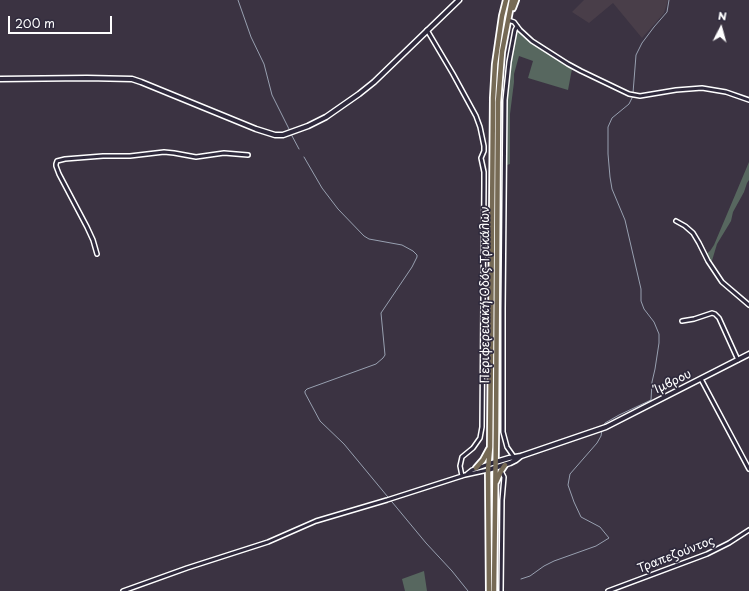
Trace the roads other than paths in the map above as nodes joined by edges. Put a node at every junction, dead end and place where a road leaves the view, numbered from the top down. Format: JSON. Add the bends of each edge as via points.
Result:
{"nodes":[{"id":1,"x":459,"y":0,"type":"edge"},
{"id":2,"x":512,"y":0,"type":"edge"},
{"id":3,"x":516,"y":0,"type":"edge"},
{"id":4,"x":505,"y":1,"type":"edge"},
{"id":5,"x":508,"y":18,"type":"junction"},
{"id":6,"x":517,"y":26,"type":"junction"},
{"id":7,"x":427,"y":30,"type":"junction"},
{"id":8,"x":0,"y":79,"type":"edge"},
{"id":9,"x":749,"y":100,"type":"edge"},
{"id":10,"x":248,"y":155,"type":"dead end"},
{"id":11,"x":676,"y":221,"type":"dead end"},
{"id":12,"x":97,"y":254,"type":"dead end"},
{"id":13,"x":749,"y":305,"type":"edge"},
{"id":14,"x":682,"y":321,"type":"dead end"},
{"id":15,"x":749,"y":354,"type":"edge"},
{"id":16,"x":738,"y":360,"type":"junction"},
{"id":17,"x":701,"y":379,"type":"junction"},
{"id":18,"x":490,"y":447,"type":"junction"},
{"id":19,"x":520,"y":456,"type":"junction"},
{"id":20,"x":514,"y":457,"type":"junction"},
{"id":21,"x":496,"y":462,"type":"junction"},
{"id":22,"x":489,"y":464,"type":"junction"},
{"id":23,"x":505,"y":465,"type":"junction"},
{"id":24,"x":476,"y":468,"type":"junction"},
{"id":25,"x":495,"y":468,"type":"junction"},
{"id":26,"x":749,"y":469,"type":"edge"},
{"id":27,"x":488,"y":470,"type":"junction"},
{"id":28,"x":501,"y":471,"type":"junction"},
{"id":29,"x":464,"y":475,"type":"junction"},
{"id":30,"x":495,"y":486,"type":"junction"},
{"id":31,"x":749,"y":530,"type":"edge"},
{"id":32,"x":132,"y":589,"type":"edge"},
{"id":33,"x":123,"y":591,"type":"edge"},
{"id":34,"x":489,"y":591,"type":"edge"},
{"id":35,"x":494,"y":591,"type":"edge"},
{"id":36,"x":501,"y":591,"type":"edge"},
{"id":37,"x":608,"y":591,"type":"edge"}],
"edges":[{"from":1,"to":7,"type":"street"},
{"from":2,"to":5,"type":"main road","name":"Περιφερειακή Οδός Τρικάλων"},
{"from":3,"to":5,"type":"main road"},
{"from":4,"to":18,"type":"main road","name":"Περιφερειακή Οδός Τρικάλων","via":[[495,64],[493,98]]},
{"from":5,"to":6,"type":"street"},
{"from":5,"to":21,"type":"main road","name":"Περιφερειακή Οδός Τρικάλων","via":[[501,59],[498,102]]},
{"from":6,"to":9,"type":"street","via":[[532,40],[568,64],[629,94],[636,96],[699,88],[726,92]]},
{"from":6,"to":20,"type":"street","via":[[509,62],[505,100],[503,316],[504,432],[507,447]]},
{"from":7,"to":8,"type":"street","via":[[359,94],[326,117],[281,135],[256,129],[132,79]]},
{"from":7,"to":29,"type":"street","via":[[476,116],[484,146],[481,158],[484,172],[482,427],[480,438],[462,457],[460,466]]},
{"from":10,"to":12,"type":"street","via":[[224,153],[196,157],[164,152],[57,161],[59,174],[87,227]]},
{"from":11,"to":13,"type":"street","via":[[693,233],[722,282]]},
{"from":14,"to":16,"type":"street","via":[[715,314]]},
{"from":15,"to":16,"type":"street","name":"Ίμβρου"},
{"from":16,"to":17,"type":"street","name":"Ίμβρου"},
{"from":17,"to":19,"type":"street","name":"Ίμβρου","via":[[597,431]]},
{"from":17,"to":26,"type":"street"},
{"from":18,"to":22,"type":"main road","name":"Περιφερειακή Οδός Τρικάλων"},
{"from":18,"to":24,"type":"main road"},
{"from":19,"to":20,"type":"street"},
{"from":19,"to":23,"type":"street"},
{"from":20,"to":21,"type":"street"},
{"from":21,"to":22,"type":"street"},
{"from":21,"to":25,"type":"main road","name":"Περιφερειακή Οδός Τρικάλων"},
{"from":22,"to":24,"type":"street"},
{"from":22,"to":27,"type":"main road","name":"Περιφερειακή Οδός Τρικάλων"},
{"from":23,"to":25,"type":"street"},
{"from":23,"to":28,"type":"main road"},
{"from":24,"to":29,"type":"street"},
{"from":25,"to":27,"type":"street"},
{"from":25,"to":30,"type":"main road","name":"Περιφερειακή Οδός Τρικάλων"},
{"from":27,"to":29,"type":"street"},
{"from":27,"to":34,"type":"main road","name":"Περιφερειακή Οδός Τρικάλων"},
{"from":28,"to":30,"type":"main road"},
{"from":28,"to":36,"type":"street","via":[[504,477]]},
{"from":29,"to":32,"type":"street","via":[[316,521],[268,542]]},
{"from":30,"to":35,"type":"main road","name":"Περιφερειακή Οδός Τρικάλων"},
{"from":31,"to":37,"type":"street","name":"Τραπεζούντος","via":[[702,556]]},
{"from":32,"to":33,"type":"street"}]}
